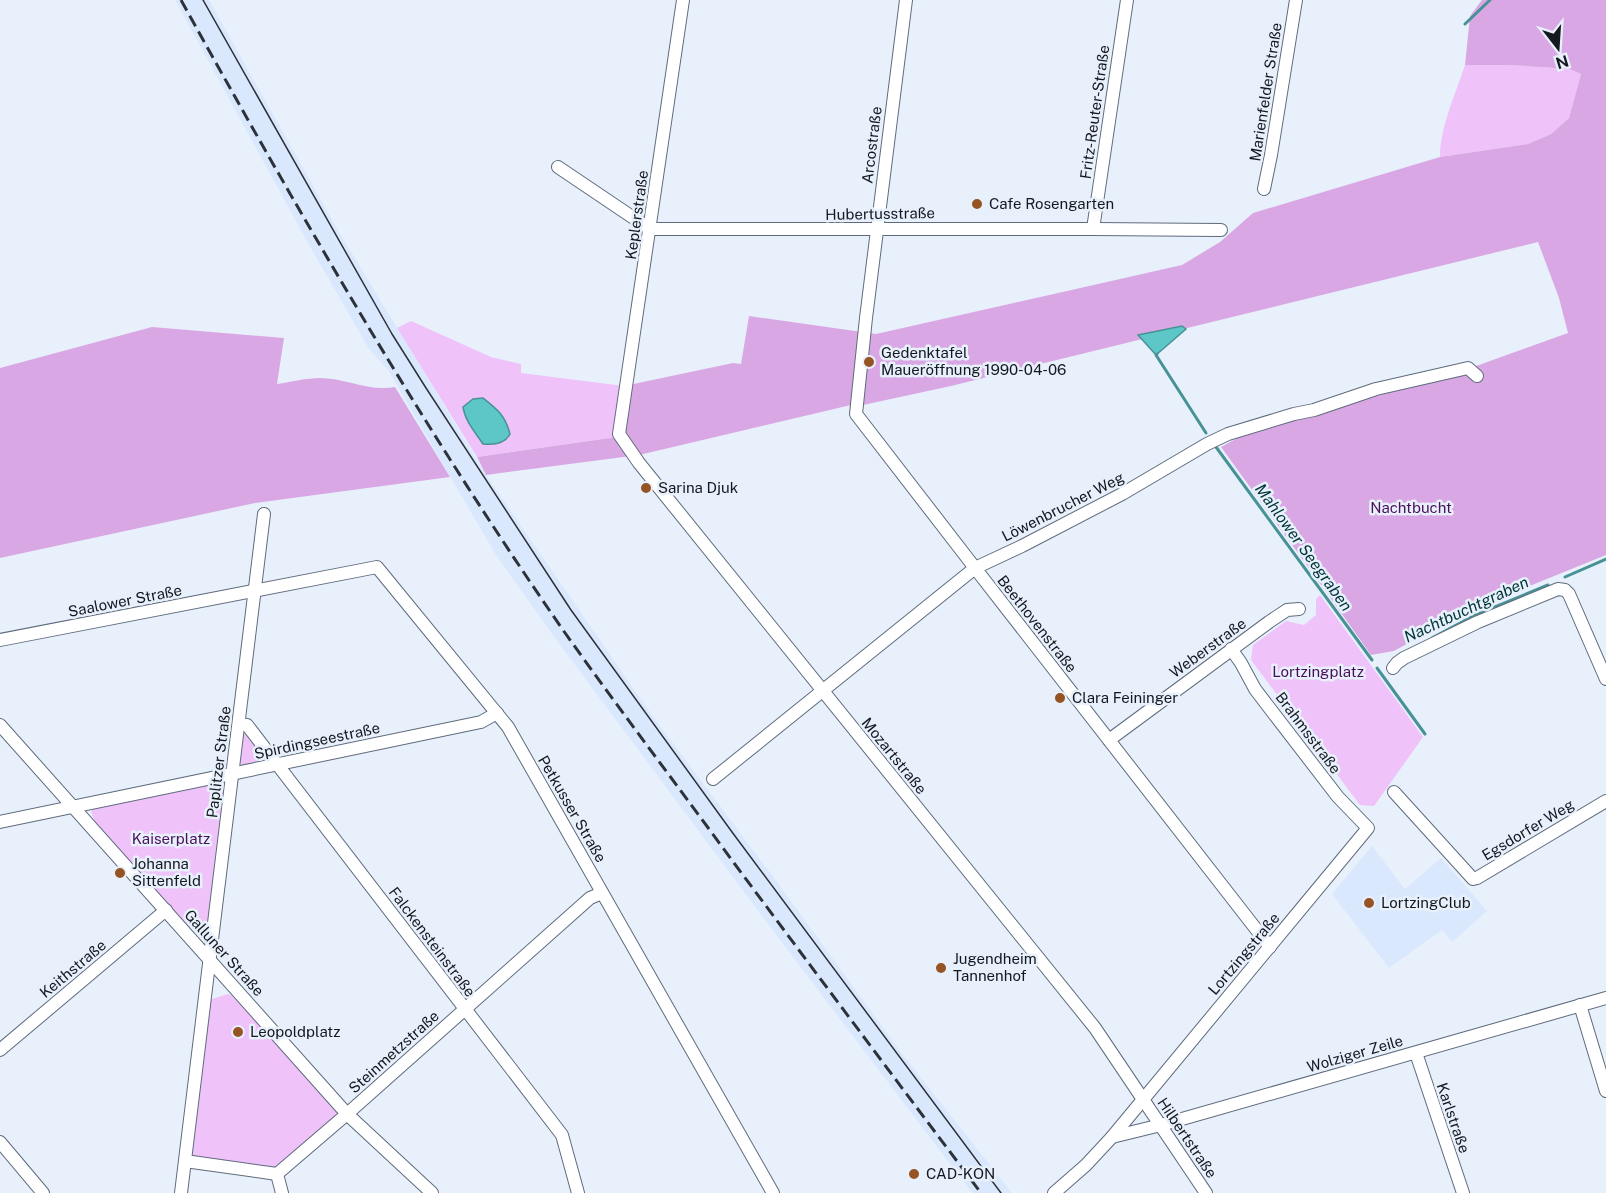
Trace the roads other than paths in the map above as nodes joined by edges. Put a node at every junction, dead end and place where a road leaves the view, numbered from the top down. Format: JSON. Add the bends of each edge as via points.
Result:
{"nodes":[{"id":1,"x":683,"y":0,"type":"edge"},
{"id":2,"x":906,"y":0,"type":"edge"},
{"id":3,"x":1127,"y":0,"type":"edge"},
{"id":4,"x":1296,"y":0,"type":"edge"},
{"id":5,"x":558,"y":167,"type":"dead end"},
{"id":6,"x":1264,"y":189,"type":"dead end"},
{"id":7,"x":877,"y":229,"type":"junction"},
{"id":8,"x":1094,"y":229,"type":"junction"},
{"id":9,"x":650,"y":230,"type":"junction"},
{"id":10,"x":1221,"y":230,"type":"dead end"},
{"id":11,"x":1477,"y":376,"type":"dead end"},
{"id":12,"x":857,"y":402,"type":"joint"},
{"id":13,"x":619,"y":434,"type":"joint"},
{"id":14,"x":264,"y":514,"type":"dead end"},
{"id":15,"x":975,"y":568,"type":"junction"},
{"id":16,"x":255,"y":591,"type":"junction"},
{"id":17,"x":1299,"y":609,"type":"dead end"},
{"id":18,"x":0,"y":640,"type":"edge"},
{"id":19,"x":1231,"y":650,"type":"junction"},
{"id":20,"x":1393,"y":668,"type":"dead end"},
{"id":21,"x":1606,"y":679,"type":"edge"},
{"id":22,"x":823,"y":691,"type":"junction"},
{"id":23,"x":497,"y":713,"type":"junction"},
{"id":24,"x":239,"y":724,"type":"junction"},
{"id":25,"x":0,"y":726,"type":"edge"},
{"id":26,"x":1109,"y":740,"type":"junction"},
{"id":27,"x":278,"y":764,"type":"junction"},
{"id":28,"x":232,"y":774,"type":"junction"},
{"id":29,"x":714,"y":779,"type":"dead end"},
{"id":30,"x":1394,"y":792,"type":"dead end"},
{"id":31,"x":1606,"y":801,"type":"edge"},
{"id":32,"x":74,"y":807,"type":"junction"},
{"id":33,"x":0,"y":822,"type":"edge"},
{"id":34,"x":1368,"y":828,"type":"joint"},
{"id":35,"x":602,"y":892,"type":"junction"},
{"id":36,"x":166,"y":910,"type":"junction"},
{"id":37,"x":1270,"y":947,"type":"junction"},
{"id":38,"x":210,"y":960,"type":"junction"},
{"id":39,"x":1606,"y":998,"type":"edge"},
{"id":40,"x":1580,"y":1005,"type":"junction"},
{"id":41,"x":465,"y":1009,"type":"junction"},
{"id":42,"x":0,"y":1050,"type":"edge"},
{"id":43,"x":1416,"y":1053,"type":"junction"},
{"id":44,"x":1606,"y":1091,"type":"edge"},
{"id":45,"x":1143,"y":1099,"type":"junction"},
{"id":46,"x":347,"y":1114,"type":"junction"},
{"id":47,"x":1161,"y":1125,"type":"junction"},
{"id":48,"x":1112,"y":1137,"type":"junction"},
{"id":49,"x":0,"y":1142,"type":"edge"},
{"id":50,"x":185,"y":1161,"type":"junction"},
{"id":51,"x":278,"y":1174,"type":"junction"},
{"id":52,"x":43,"y":1193,"type":"edge"},
{"id":53,"x":181,"y":1193,"type":"edge"},
{"id":54,"x":282,"y":1193,"type":"edge"},
{"id":55,"x":432,"y":1193,"type":"edge"},
{"id":56,"x":578,"y":1193,"type":"edge"},
{"id":57,"x":773,"y":1193,"type":"edge"},
{"id":58,"x":1054,"y":1193,"type":"edge"},
{"id":59,"x":1206,"y":1193,"type":"edge"},
{"id":60,"x":1463,"y":1193,"type":"edge"}],
"edges":[{"from":1,"to":9,"type":"street","name":"Keplerstraße"},
{"from":2,"to":7,"type":"street","name":"Arcostraße"},
{"from":3,"to":8,"type":"street","name":"Fritz-Reuter-Straße"},
{"from":4,"to":6,"type":"street","name":"Marienfelder Straße"},
{"from":5,"to":9,"type":"street"},
{"from":7,"to":8,"type":"street","name":"Hubertusstraße"},
{"from":7,"to":9,"type":"street","name":"Hubertusstraße"},
{"from":7,"to":12,"type":"street","name":"Arcostraße"},
{"from":8,"to":10,"type":"street","name":"Hubertusstraße"},
{"from":9,"to":13,"type":"street","name":"Keplerstraße"},
{"from":11,"to":15,"type":"street","name":"Löwenbrucher Weg","via":[[1468,368],[1397,384],[1228,434],[1122,494]]},
{"from":12,"to":15,"type":"street","name":"Beethovenstraße","via":[[858,418]]},
{"from":13,"to":22,"type":"street","name":"Mozartstraße"},
{"from":14,"to":16,"type":"street","name":"Paplitzer Straße"},
{"from":15,"to":22,"type":"street","name":"Löwenbrucher Weg"},
{"from":15,"to":26,"type":"street","name":"Beethovenstraße"},
{"from":16,"to":18,"type":"street","name":"Saalower Straße"},
{"from":16,"to":23,"type":"street","name":"Petkusser Straße","via":[[377,567]]},
{"from":16,"to":24,"type":"street","name":"Paplitzer Straße"},
{"from":17,"to":19,"type":"street","name":"Weberstraße","via":[[1287,610]]},
{"from":19,"to":26,"type":"street","name":"Weberstraße"},
{"from":19,"to":34,"type":"street","name":"Brahmsstraße","via":[[1314,766]]},
{"from":20,"to":21,"type":"street","via":[[1404,658],[1478,622],[1558,589],[1569,594]]},
{"from":22,"to":29,"type":"street","name":"Löwenbrucher Weg"},
{"from":22,"to":45,"type":"street","name":"Mozartstraße","via":[[1095,1028]]},
{"from":23,"to":27,"type":"street","name":"Spirdingseestraße","via":[[482,722]]},
{"from":23,"to":35,"type":"street","name":"Petkusser Straße"},
{"from":24,"to":27,"type":"street","name":"Falckensteinstraße","via":[[247,725]]},
{"from":24,"to":28,"type":"street","name":"Paplitzer Straße"},
{"from":25,"to":32,"type":"street","name":"Galluner Straße"},
{"from":26,"to":37,"type":"street","name":"Beethovenstraße"},
{"from":27,"to":28,"type":"street","name":"Spirdingseestraße"},
{"from":27,"to":41,"type":"street","name":"Falckensteinstraße"},
{"from":28,"to":32,"type":"street","name":"Spirdingseestraße"},
{"from":28,"to":38,"type":"street","name":"Paplitzer Straße"},
{"from":30,"to":31,"type":"street","name":"Egsdorfer Weg","via":[[1473,879]]},
{"from":32,"to":33,"type":"street","name":"Spirdingseestraße"},
{"from":32,"to":36,"type":"street","name":"Galluner Straße"},
{"from":34,"to":37,"type":"street","name":"Lortzingstraße"},
{"from":35,"to":41,"type":"street","name":"Steinmetzstraße","via":[[590,898]]},
{"from":35,"to":57,"type":"street","name":"Petkusser Straße"},
{"from":36,"to":38,"type":"street","name":"Galluner Straße"},
{"from":36,"to":42,"type":"street","name":"Keithstraße"},
{"from":37,"to":45,"type":"street","name":"Lortzingstraße"},
{"from":38,"to":46,"type":"street","name":"Galluner Straße"},
{"from":38,"to":50,"type":"street","name":"Paplitzer Straße"},
{"from":39,"to":40,"type":"street","name":"Wolziger Zeile"},
{"from":40,"to":43,"type":"street","name":"Wolziger Zeile"},
{"from":40,"to":44,"type":"street"},
{"from":41,"to":46,"type":"street","name":"Steinmetzstraße"},
{"from":41,"to":56,"type":"street","name":"Falckensteinstraße","via":[[562,1135]]},
{"from":43,"to":47,"type":"street","name":"Wolziger Zeile"},
{"from":43,"to":60,"type":"street","name":"Karlstraße"},
{"from":45,"to":47,"type":"street","name":"Hilbertstraße"},
{"from":45,"to":48,"type":"street"},
{"from":46,"to":51,"type":"street","name":"Steinmetzstraße"},
{"from":46,"to":55,"type":"street","name":"Galluner Straße"},
{"from":47,"to":48,"type":"street","name":"Wolziger Zeile"},
{"from":47,"to":59,"type":"street","name":"Hilbertstraße"},
{"from":48,"to":58,"type":"street"},
{"from":49,"to":52,"type":"street"},
{"from":50,"to":51,"type":"street"},
{"from":50,"to":53,"type":"street","name":"Paplitzer Straße"},
{"from":51,"to":54,"type":"street"}]}
